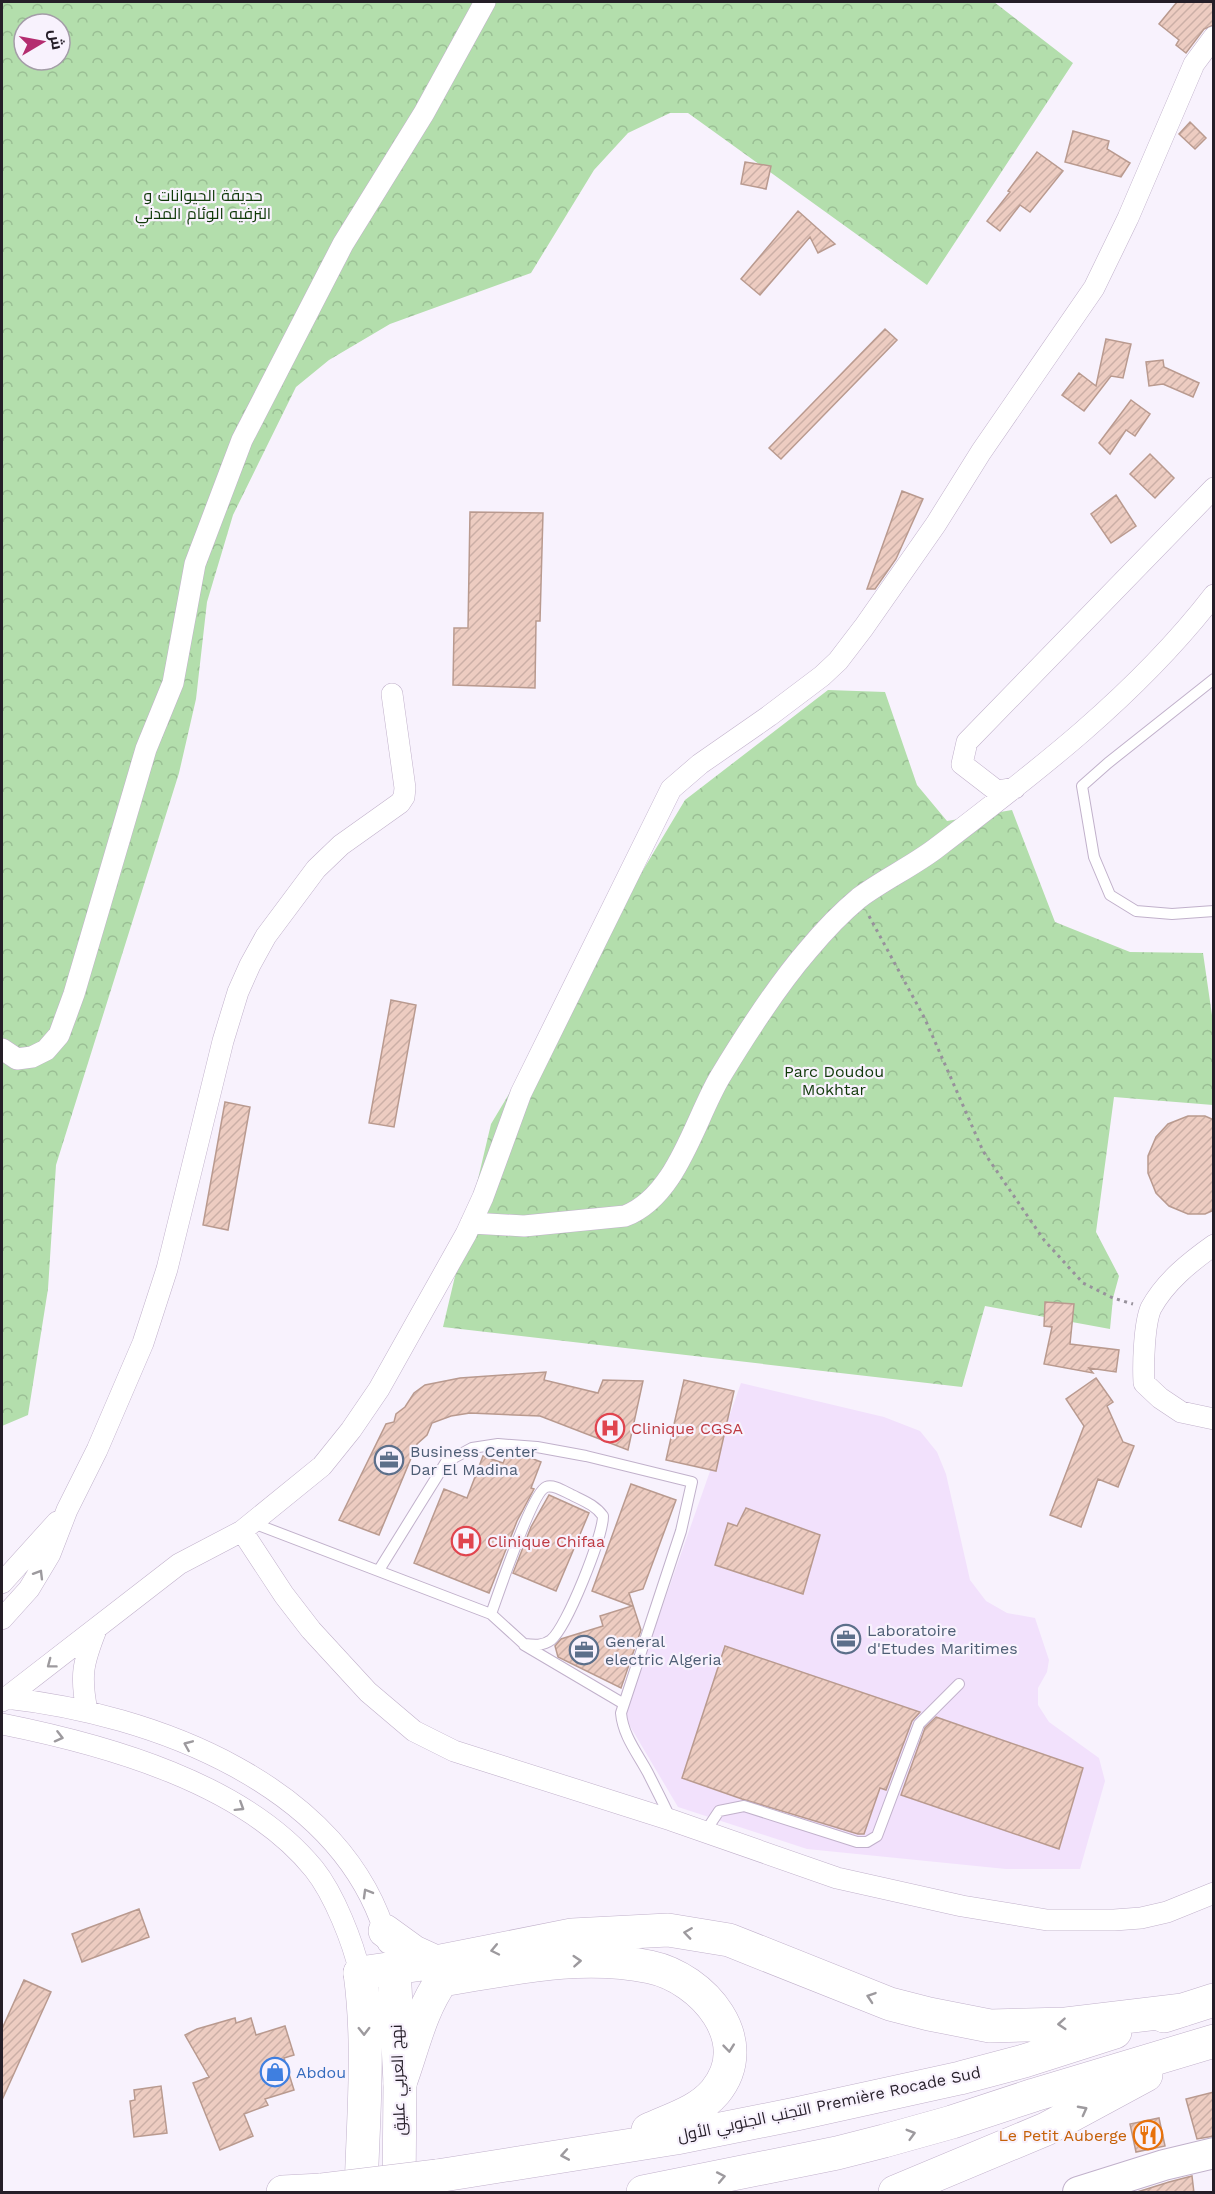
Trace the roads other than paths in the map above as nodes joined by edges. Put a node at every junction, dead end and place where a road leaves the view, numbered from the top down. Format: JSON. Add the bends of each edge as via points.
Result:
{"nodes":[{"id":1,"x":485,"y":2,"type":"edge"},
{"id":2,"x":1214,"y":37,"type":"edge"},
{"id":3,"x":1214,"y":488,"type":"edge"},
{"id":4,"x":1214,"y":595,"type":"edge"},
{"id":5,"x":1214,"y":679,"type":"edge"},
{"id":6,"x":392,"y":694,"type":"dead end"},
{"id":7,"x":1015,"y":788,"type":"junction"},
{"id":8,"x":1214,"y":911,"type":"edge"},
{"id":9,"x":2,"y":1049,"type":"edge"},
{"id":10,"x":471,"y":1223,"type":"junction"},
{"id":11,"x":1214,"y":1245,"type":"edge"},
{"id":12,"x":1214,"y":1419,"type":"edge"},
{"id":13,"x":67,"y":1510,"type":"junction"},
{"id":14,"x":247,"y":1527,"type":"junction"},
{"id":15,"x":380,"y":1570,"type":"junction"},
{"id":16,"x":2,"y":1583,"type":"edge"},
{"id":17,"x":491,"y":1614,"type":"junction"},
{"id":18,"x":2,"y":1619,"type":"edge"},
{"id":19,"x":96,"y":1629,"type":"junction"},
{"id":20,"x":524,"y":1644,"type":"junction"},
{"id":21,"x":959,"y":1684,"type":"dead end"},
{"id":22,"x":4,"y":1700,"type":"edge"},
{"id":23,"x":624,"y":1704,"type":"junction"},
{"id":24,"x":87,"y":1711,"type":"junction"},
{"id":25,"x":2,"y":1724,"type":"edge"},
{"id":26,"x":671,"y":1820,"type":"junction"},
{"id":27,"x":705,"y":1832,"type":"junction"},
{"id":28,"x":1214,"y":1893,"type":"edge"},
{"id":29,"x":385,"y":1931,"type":"junction"},
{"id":30,"x":439,"y":1971,"type":"junction"},
{"id":31,"x":394,"y":1977,"type":"junction"},
{"id":32,"x":362,"y":1983,"type":"junction"},
{"id":33,"x":1214,"y":2000,"type":"edge"},
{"id":34,"x":1183,"y":2010,"type":"junction"},
{"id":35,"x":1211,"y":2042,"type":"edge"},
{"id":36,"x":400,"y":2082,"type":"junction"},
{"id":37,"x":606,"y":2147,"type":"junction"},
{"id":38,"x":1214,"y":2153,"type":"edge"},
{"id":39,"x":283,"y":2193,"type":"edge"},
{"id":40,"x":361,"y":2193,"type":"edge"},
{"id":41,"x":399,"y":2193,"type":"edge"},
{"id":42,"x":643,"y":2193,"type":"edge"},
{"id":43,"x":895,"y":2193,"type":"edge"},
{"id":44,"x":1078,"y":2193,"type":"edge"}],
"edges":[{"from":1,"to":9,"type":"street","via":[[424,113],[343,244],[242,440],[195,564],[173,684],[146,749],[59,1035],[46,1050],[32,1057],[17,1059]]},
{"from":2,"to":10,"type":"street","via":[[1194,64],[1094,288],[870,619],[822,676],[671,789],[521,1093]]},
{"from":3,"to":7,"type":"street","via":[[967,742],[962,764],[997,791]]},
{"from":4,"to":7,"type":"street","via":[[1194,621],[1106,711]]},
{"from":5,"to":8,"type":"lane","via":[[1082,786],[1094,857],[1110,895],[1136,911]]},
{"from":6,"to":13,"type":"street","via":[[404,797],[330,854],[285,910],[250,965],[223,1041],[143,1343],[98,1450]]},
{"from":7,"to":10,"type":"street","via":[[928,855],[859,899],[807,950],[720,1078],[681,1159],[640,1211],[625,1216],[524,1226]]},
{"from":10,"to":14,"type":"street","via":[[384,1380],[351,1430],[322,1466]]},
{"from":11,"to":12,"type":"street","via":[[1181,1269],[1151,1309],[1143,1354],[1144,1383],[1160,1398],[1181,1412]]},
{"from":13,"to":16,"type":"street"},
{"from":18,"to":13,"type":"street","one_way":true,"via":[[40,1571]]},
{"from":14,"to":15,"type":"lane"},
{"from":14,"to":19,"type":"street","via":[[179,1564]]},
{"from":14,"to":26,"type":"street","via":[[284,1595],[311,1630],[368,1692],[414,1731],[483,1762]]},
{"from":15,"to":17,"type":"lane"},
{"from":15,"to":23,"type":"lane","via":[[446,1462],[472,1448],[498,1443],[537,1447],[692,1482],[681,1531]]},
{"from":17,"to":20,"type":"lane"},
{"from":17,"to":20,"type":"lane","via":[[541,1491],[553,1486],[599,1510],[603,1515],[600,1536],[567,1617],[549,1642]]},
{"from":19,"to":22,"type":"street","one_way":true},
{"from":19,"to":24,"type":"street","via":[[82,1675]]},
{"from":20,"to":23,"type":"lane"},
{"from":21,"to":27,"type":"lane","via":[[919,1724],[877,1836],[867,1842],[744,1806],[719,1811]]},
{"from":22,"to":24,"type":"street"},
{"from":23,"to":26,"type":"lane","via":[[622,1722],[629,1740]]},
{"from":29,"to":24,"type":"street","one_way":true,"via":[[341,1853],[301,1810],[222,1760],[147,1728]]},
{"from":25,"to":32,"type":"street","one_way":true,"via":[[155,1766],[195,1782],[256,1818],[281,1836],[315,1871],[349,1936]]},
{"from":26,"to":27,"type":"street"},
{"from":27,"to":28,"type":"street","via":[[837,1878],[1047,1920],[1141,1918]]},
{"from":29,"to":30,"type":"main road"},
{"from":29,"to":31,"type":"street"},
{"from":30,"to":31,"type":"main road"},
{"from":34,"to":30,"type":"main road","one_way":true,"via":[[1066,2024],[990,2026],[890,2004],[729,1940],[668,1930],[572,1935]]},
{"from":30,"to":36,"type":"main road"},
{"from":30,"to":37,"type":"main road","one_way":true,"via":[[612,1960],[671,1973],[702,1993],[725,2025],[730,2047],[723,2081],[705,2102],[688,2113]]},
{"from":31,"to":32,"type":"main road"},
{"from":31,"to":36,"type":"main road","name":"نهج العربي عليق"},
{"from":32,"to":40,"type":"main road","name":"نهج العربي عليق","one_way":true},
{"from":33,"to":34,"type":"main road","name":"التجنب الجنوبي الأول Première Rocade Sud"},
{"from":34,"to":37,"type":"main road","name":"التجنب الجنوبي الأول Première Rocade Sud","via":[[960,2078],[676,2138]]},
{"from":42,"to":35,"type":"main road","one_way":true,"via":[[884,2141]]},
{"from":43,"to":35,"type":"main road","one_way":true,"via":[[1046,2129]]},
{"from":36,"to":41,"type":"main road","name":"نهج العربي عليق"},
{"from":37,"to":39,"type":"main road","name":"التجنب الجنوبي الأول Première Rocade Sud","one_way":true,"bridge":true,"via":[[437,2176]]},
{"from":38,"to":44,"type":"street","via":[[1164,2164]]}]}
